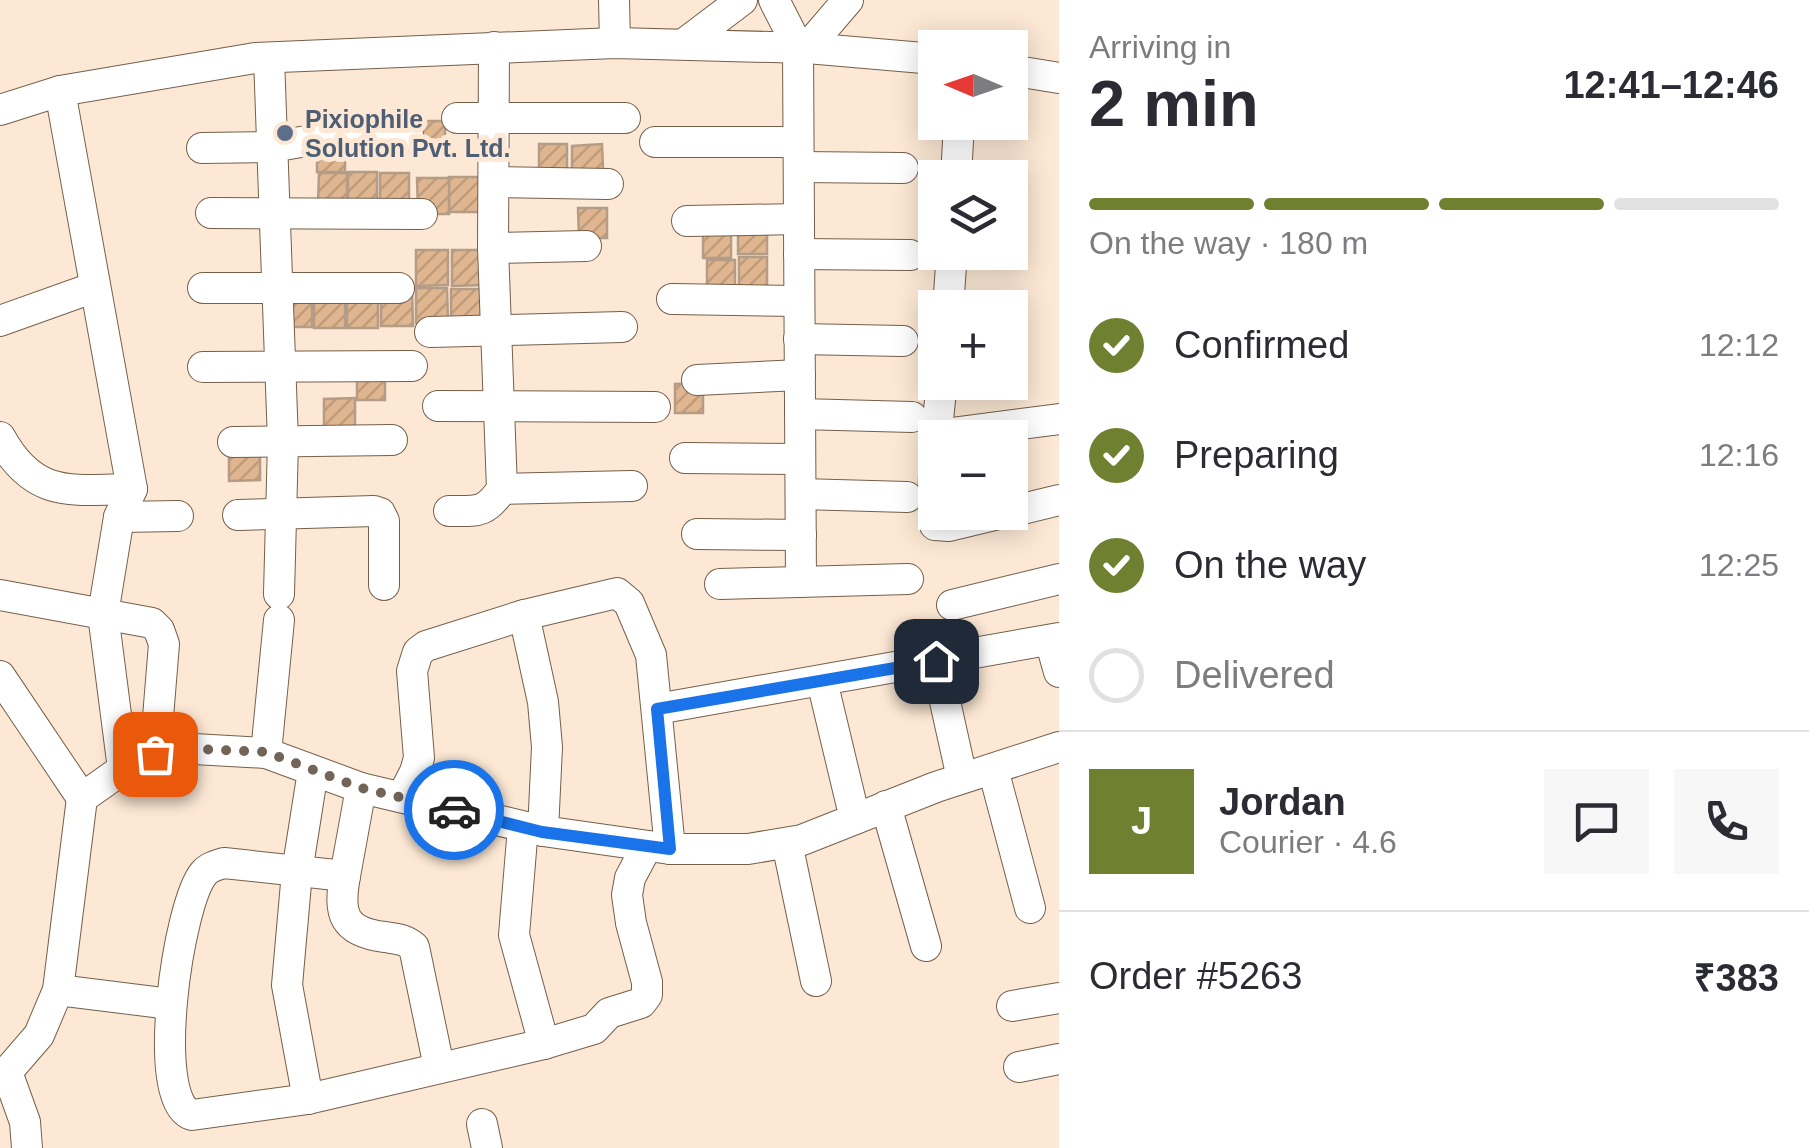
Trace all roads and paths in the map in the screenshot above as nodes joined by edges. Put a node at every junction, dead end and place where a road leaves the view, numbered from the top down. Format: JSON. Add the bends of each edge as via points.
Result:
{"nodes":[{"id":1,"x":614,"y":0,"type":"edge"},
{"id":2,"x":742,"y":0,"type":"edge"},
{"id":3,"x":774,"y":0,"type":"edge"},
{"id":4,"x":848,"y":0,"type":"edge"},
{"id":5,"x":614,"y":43,"type":"junction"},
{"id":6,"x":685,"y":43,"type":"junction"},
{"id":7,"x":802,"y":47,"type":"junction"},
{"id":8,"x":494,"y":48,"type":"junction"},
{"id":9,"x":918,"y":57,"type":"edge"},
{"id":10,"x":269,"y":58,"type":"junction"},
{"id":11,"x":1028,"y":73,"type":"edge"},
{"id":12,"x":1059,"y":78,"type":"edge"},
{"id":13,"x":60,"y":91,"type":"junction"},
{"id":14,"x":0,"y":110,"type":"edge"},
{"id":15,"x":458,"y":118,"type":"dead end"},
{"id":16,"x":494,"y":118,"type":"junction"},
{"id":17,"x":625,"y":118,"type":"dead end"},
{"id":18,"x":408,"y":135,"type":"dead end"},
{"id":19,"x":655,"y":142,"type":"dead end"},
{"id":20,"x":272,"y":147,"type":"junction"},
{"id":21,"x":202,"y":148,"type":"dead end"},
{"id":22,"x":799,"y":154,"type":"junction"},
{"id":23,"x":903,"y":168,"type":"dead end"},
{"id":24,"x":494,"y":182,"type":"junction"},
{"id":25,"x":608,"y":184,"type":"dead end"},
{"id":26,"x":211,"y":214,"type":"dead end"},
{"id":27,"x":275,"y":214,"type":"junction"},
{"id":28,"x":422,"y":214,"type":"dead end"},
{"id":29,"x":799,"y":219,"type":"junction"},
{"id":30,"x":687,"y":221,"type":"dead end"},
{"id":31,"x":586,"y":246,"type":"dead end"},
{"id":32,"x":493,"y":248,"type":"junction"},
{"id":33,"x":799,"y":254,"type":"junction"},
{"id":34,"x":910,"y":255,"type":"dead end"},
{"id":35,"x":277,"y":287,"type":"junction"},
{"id":36,"x":95,"y":288,"type":"junction"},
{"id":37,"x":202,"y":288,"type":"dead end"},
{"id":38,"x":399,"y":288,"type":"dead end"},
{"id":39,"x":672,"y":300,"type":"dead end"},
{"id":40,"x":798,"y":301,"type":"junction"},
{"id":41,"x":0,"y":321,"type":"edge"},
{"id":42,"x":622,"y":327,"type":"dead end"},
{"id":43,"x":498,"y":330,"type":"junction"},
{"id":44,"x":430,"y":332,"type":"dead end"},
{"id":45,"x":800,"y":339,"type":"junction"},
{"id":46,"x":903,"y":341,"type":"dead end"},
{"id":47,"x":412,"y":366,"type":"dead end"},
{"id":48,"x":202,"y":367,"type":"dead end"},
{"id":49,"x":280,"y":368,"type":"junction"},
{"id":50,"x":800,"y":376,"type":"junction"},
{"id":51,"x":697,"y":380,"type":"dead end"},
{"id":52,"x":438,"y":406,"type":"dead end"},
{"id":53,"x":500,"y":407,"type":"junction"},
{"id":54,"x":655,"y":407,"type":"dead end"},
{"id":55,"x":800,"y":414,"type":"junction"},
{"id":56,"x":1059,"y":419,"type":"edge"},
{"id":57,"x":1028,"y":423,"type":"edge"},
{"id":58,"x":918,"y":433,"type":"edge"},
{"id":59,"x":0,"y":437,"type":"edge"},
{"id":60,"x":392,"y":440,"type":"dead end"},
{"id":61,"x":233,"y":442,"type":"dead end"},
{"id":62,"x":283,"y":442,"type":"junction"},
{"id":63,"x":685,"y":458,"type":"dead end"},
{"id":64,"x":800,"y":460,"type":"junction"},
{"id":65,"x":632,"y":486,"type":"dead end"},
{"id":66,"x":502,"y":490,"type":"junction"},
{"id":67,"x":801,"y":494,"type":"junction"},
{"id":68,"x":907,"y":497,"type":"dead end"},
{"id":69,"x":1059,"y":500,"type":"edge"},
{"id":70,"x":125,"y":503,"type":"junction"},
{"id":71,"x":1028,"y":507,"type":"edge"},
{"id":72,"x":449,"y":511,"type":"dead end"},
{"id":73,"x":280,"y":514,"type":"junction"},
{"id":74,"x":238,"y":515,"type":"dead end"},
{"id":75,"x":178,"y":516,"type":"dead end"},
{"id":76,"x":697,"y":534,"type":"dead end"},
{"id":77,"x":801,"y":535,"type":"junction"},
{"id":78,"x":908,"y":579,"type":"dead end"},
{"id":79,"x":1059,"y":579,"type":"edge"},
{"id":80,"x":802,"y":582,"type":"junction"},
{"id":81,"x":384,"y":584,"type":"dead end"},
{"id":82,"x":720,"y":584,"type":"dead end"},
{"id":83,"x":0,"y":595,"type":"edge"},
{"id":84,"x":952,"y":606,"type":"dead end"},
{"id":85,"x":103,"y":614,"type":"junction"},
{"id":86,"x":524,"y":615,"type":"junction"},
{"id":87,"x":1054,"y":639,"type":"edge"},
{"id":88,"x":936,"y":661,"type":"junction"},
{"id":89,"x":1059,"y":672,"type":"edge"},
{"id":90,"x":0,"y":676,"type":"edge"},
{"id":91,"x":822,"y":680,"type":"junction"},
{"id":92,"x":657,"y":709,"type":"junction"},
{"id":93,"x":1059,"y":748,"type":"edge"},
{"id":94,"x":266,"y":752,"type":"junction"},
{"id":95,"x":155,"y":754,"type":"junction"},
{"id":96,"x":122,"y":769,"type":"junction"},
{"id":97,"x":992,"y":769,"type":"junction"},
{"id":98,"x":313,"y":770,"type":"junction"},
{"id":99,"x":962,"y":778,"type":"junction"},
{"id":100,"x":361,"y":788,"type":"junction"},
{"id":101,"x":402,"y":797,"type":"junction"},
{"id":102,"x":82,"y":798,"type":"junction"},
{"id":103,"x":886,"y":806,"type":"junction"},
{"id":104,"x":855,"y":820,"type":"junction"},
{"id":105,"x":533,"y":829,"type":"junction"},
{"id":106,"x":787,"y":842,"type":"junction"},
{"id":107,"x":658,"y":848,"type":"junction"},
{"id":108,"x":296,"y":872,"type":"junction"},
{"id":109,"x":345,"y":876,"type":"junction"},
{"id":110,"x":1030,"y":908,"type":"dead end"},
{"id":111,"x":926,"y":946,"type":"dead end"},
{"id":112,"x":816,"y":981,"type":"dead end"},
{"id":113,"x":58,"y":990,"type":"junction"},
{"id":114,"x":1059,"y":998,"type":"edge"},
{"id":115,"x":170,"y":1004,"type":"junction"},
{"id":116,"x":1012,"y":1006,"type":"dead end"},
{"id":117,"x":544,"y":1044,"type":"junction"},
{"id":118,"x":1059,"y":1059,"type":"edge"},
{"id":119,"x":440,"y":1067,"type":"junction"},
{"id":120,"x":1019,"y":1067,"type":"dead end"},
{"id":121,"x":4,"y":1075,"type":"edge"},
{"id":122,"x":308,"y":1099,"type":"junction"},
{"id":123,"x":27,"y":1148,"type":"edge"}],
"edges":[{"from":1,"to":5,"type":"street"},
{"from":2,"to":6,"type":"street"},
{"from":3,"to":7,"type":"street"},
{"from":4,"to":7,"type":"street"},
{"from":5,"to":6,"type":"street"},
{"from":5,"to":8,"type":"street"},
{"from":6,"to":7,"type":"street"},
{"from":7,"to":9,"type":"street"},
{"from":7,"to":22,"type":"street"},
{"from":8,"to":10,"type":"street"},
{"from":8,"to":16,"type":"street"},
{"from":10,"to":13,"type":"street"},
{"from":10,"to":20,"type":"street"},
{"from":11,"to":12,"type":"street"},
{"from":13,"to":14,"type":"street"},
{"from":13,"to":36,"type":"street"},
{"from":15,"to":16,"type":"street"},
{"from":16,"to":17,"type":"street"},
{"from":16,"to":24,"type":"street"},
{"from":18,"to":20,"type":"street"},
{"from":19,"to":22,"type":"street"},
{"from":20,"to":21,"type":"street"},
{"from":20,"to":27,"type":"street"},
{"from":22,"to":23,"type":"street"},
{"from":22,"to":29,"type":"street"},
{"from":24,"to":25,"type":"street"},
{"from":24,"to":32,"type":"street"},
{"from":26,"to":27,"type":"street"},
{"from":27,"to":28,"type":"street"},
{"from":27,"to":35,"type":"street"},
{"from":29,"to":30,"type":"street"},
{"from":29,"to":33,"type":"street"},
{"from":31,"to":32,"type":"street"},
{"from":32,"to":43,"type":"street"},
{"from":33,"to":34,"type":"street"},
{"from":33,"to":40,"type":"street"},
{"from":35,"to":37,"type":"street"},
{"from":35,"to":38,"type":"street"},
{"from":35,"to":49,"type":"street"},
{"from":36,"to":41,"type":"street"},
{"from":36,"to":70,"type":"street"},
{"from":39,"to":40,"type":"street"},
{"from":40,"to":45,"type":"street"},
{"from":42,"to":43,"type":"street"},
{"from":43,"to":44,"type":"street"},
{"from":43,"to":53,"type":"street"},
{"from":45,"to":46,"type":"street"},
{"from":45,"to":50,"type":"street"},
{"from":47,"to":49,"type":"street"},
{"from":48,"to":49,"type":"street"},
{"from":49,"to":62,"type":"street"},
{"from":50,"to":51,"type":"street"},
{"from":50,"to":55,"type":"street"},
{"from":52,"to":53,"type":"street"},
{"from":53,"to":54,"type":"street"},
{"from":53,"to":66,"type":"street"},
{"from":55,"to":58,"type":"street"},
{"from":55,"to":64,"type":"street"},
{"from":56,"to":57,"type":"street"},
{"from":59,"to":70,"type":"street","via":[[21,468],[41,482]]},
{"from":60,"to":62,"type":"street"},
{"from":61,"to":62,"type":"street"},
{"from":62,"to":73,"type":"street"},
{"from":63,"to":64,"type":"street"},
{"from":64,"to":67,"type":"street"},
{"from":65,"to":66,"type":"street"},
{"from":66,"to":72,"type":"street","via":[[488,508]]},
{"from":67,"to":68,"type":"street"},
{"from":67,"to":77,"type":"street"},
{"from":69,"to":71,"type":"street"},
{"from":70,"to":75,"type":"street"},
{"from":70,"to":85,"type":"street"},
{"from":73,"to":74,"type":"street"},
{"from":73,"to":81,"type":"street","via":[[380,513]]},
{"from":73,"to":94,"type":"street"},
{"from":76,"to":77,"type":"street"},
{"from":77,"to":80,"type":"street"},
{"from":78,"to":80,"type":"street"},
{"from":79,"to":84,"type":"street"},
{"from":80,"to":82,"type":"street"},
{"from":83,"to":85,"type":"street"},
{"from":85,"to":95,"type":"street","via":[[152,623],[163,638]]},
{"from":85,"to":96,"type":"street"},
{"from":86,"to":92,"type":"street","via":[[622,596],[651,655]]},
{"from":86,"to":101,"type":"street","via":[[418,652],[412,671],[419,758]]},
{"from":86,"to":105,"type":"street","via":[[547,747]]},
{"from":87,"to":88,"type":"street"},
{"from":87,"to":89,"type":"street"},
{"from":88,"to":91,"type":"street"},
{"from":88,"to":99,"type":"street"},
{"from":90,"to":102,"type":"street"},
{"from":91,"to":92,"type":"street"},
{"from":91,"to":104,"type":"street"},
{"from":92,"to":107,"type":"street"},
{"from":93,"to":97,"type":"street"},
{"from":94,"to":95,"type":"street","via":[[176,748]]},
{"from":94,"to":98,"type":"street"},
{"from":95,"to":96,"type":"street"},
{"from":96,"to":102,"type":"street"},
{"from":97,"to":99,"type":"street"},
{"from":97,"to":110,"type":"street"},
{"from":98,"to":100,"type":"street"},
{"from":98,"to":108,"type":"street"},
{"from":99,"to":103,"type":"street"},
{"from":100,"to":101,"type":"street"},
{"from":100,"to":109,"type":"street"},
{"from":101,"to":105,"type":"street"},
{"from":102,"to":113,"type":"street"},
{"from":103,"to":104,"type":"street"},
{"from":103,"to":111,"type":"street"},
{"from":104,"to":106,"type":"street"},
{"from":105,"to":107,"type":"street"},
{"from":105,"to":117,"type":"street","via":[[514,935]]},
{"from":106,"to":107,"type":"street","via":[[748,849]]},
{"from":106,"to":112,"type":"street"},
{"from":107,"to":117,"type":"street","via":[[630,878],[627,895],[647,995],[609,1013],[594,1029]]},
{"from":108,"to":109,"type":"street"},
{"from":108,"to":115,"type":"street","via":[[224,863],[202,874]]},
{"from":108,"to":122,"type":"street","via":[[287,985]]},
{"from":109,"to":119,"type":"street","via":[[340,899],[350,924],[414,947]]},
{"from":113,"to":115,"type":"street"},
{"from":113,"to":121,"type":"street","via":[[39,1035]]},
{"from":114,"to":116,"type":"street"},
{"from":115,"to":122,"type":"street","via":[[175,1094],[184,1113]]},
{"from":117,"to":119,"type":"street"},
{"from":118,"to":120,"type":"street"},
{"from":119,"to":122,"type":"street"},
{"from":121,"to":123,"type":"street","via":[[25,1122]]}]}
